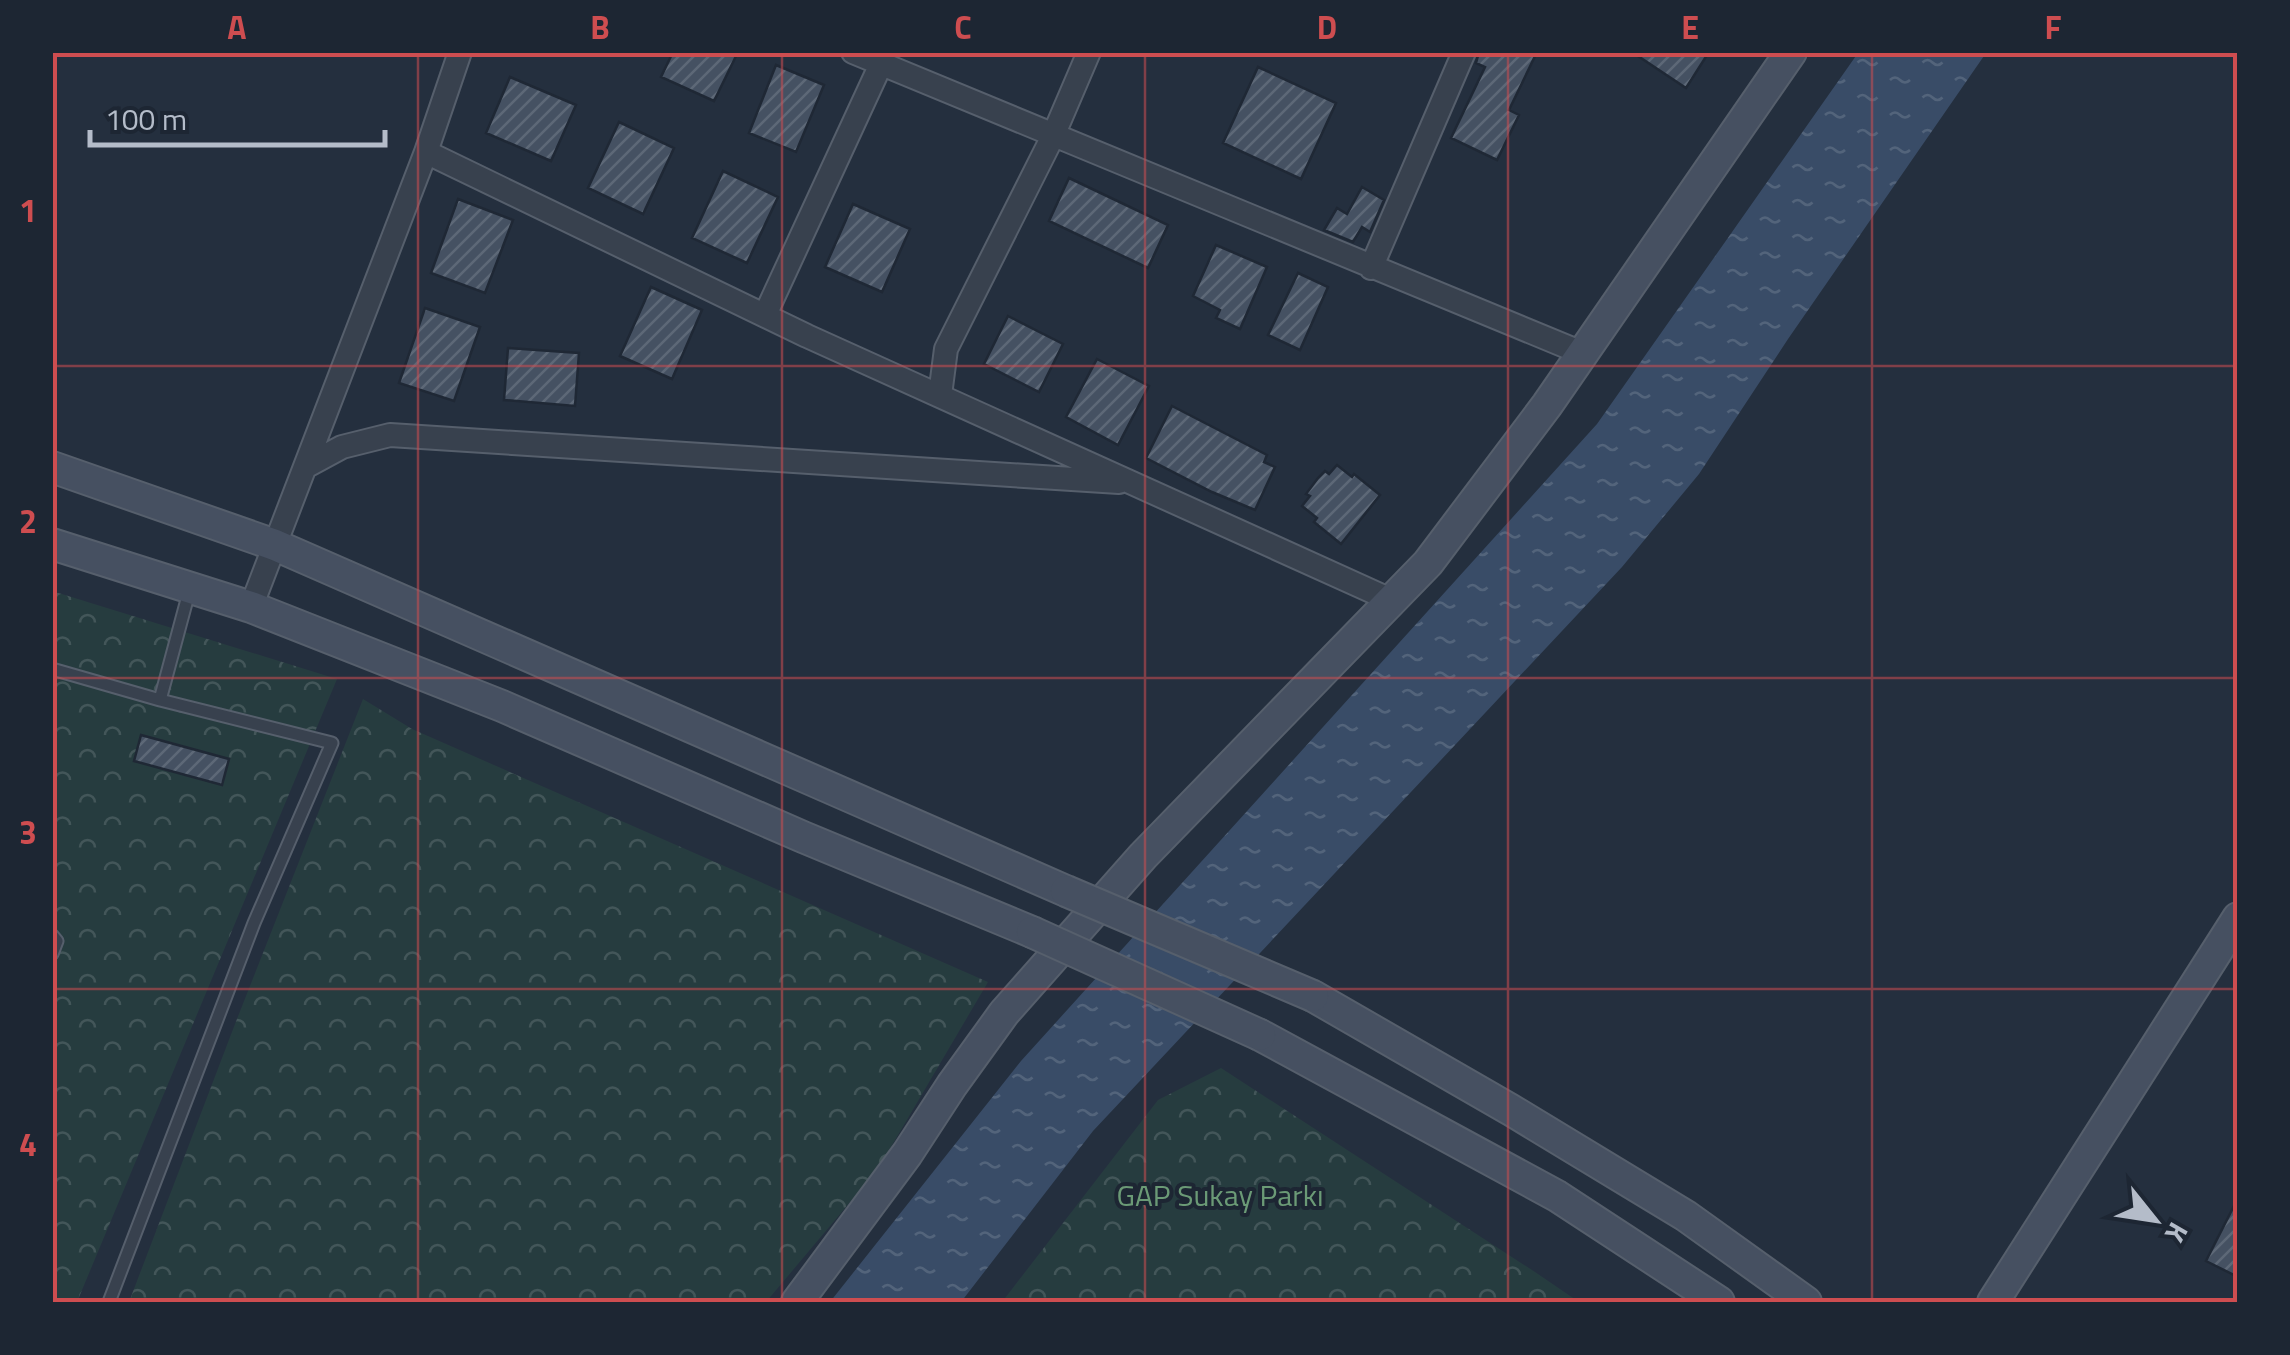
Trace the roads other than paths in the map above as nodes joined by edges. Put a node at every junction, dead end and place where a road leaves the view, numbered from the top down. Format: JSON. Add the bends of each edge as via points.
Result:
{"nodes":[{"id":1,"x":460,"y":52,"type":"edge"},
{"id":2,"x":853,"y":52,"type":"edge"},
{"id":3,"x":1088,"y":52,"type":"edge"},
{"id":4,"x":1464,"y":52,"type":"edge"},
{"id":5,"x":1791,"y":52,"type":"edge"},
{"id":6,"x":881,"y":64,"type":"junction"},
{"id":7,"x":1052,"y":136,"type":"junction"},
{"id":8,"x":426,"y":152,"type":"junction"},
{"id":9,"x":1371,"y":268,"type":"junction"},
{"id":10,"x":765,"y":315,"type":"junction"},
{"id":11,"x":1582,"y":353,"type":"junction"},
{"id":12,"x":940,"y":396,"type":"junction"},
{"id":13,"x":305,"y":466,"type":"junction"},
{"id":14,"x":52,"y":467,"type":"edge"},
{"id":15,"x":1133,"y":482,"type":"junction"},
{"id":16,"x":52,"y":544,"type":"edge"},
{"id":17,"x":275,"y":546,"type":"junction"},
{"id":18,"x":190,"y":588,"type":"junction"},
{"id":19,"x":1392,"y":601,"type":"junction"},
{"id":20,"x":251,"y":607,"type":"junction"},
{"id":21,"x":52,"y":668,"type":"edge"},
{"id":22,"x":160,"y":700,"type":"junction"},
{"id":23,"x":2238,"y":918,"type":"edge"},
{"id":24,"x":52,"y":935,"type":"edge"},
{"id":25,"x":52,"y":954,"type":"edge"},
{"id":26,"x":110,"y":1302,"type":"edge"},
{"id":27,"x":797,"y":1302,"type":"edge"},
{"id":28,"x":1719,"y":1302,"type":"edge"},
{"id":29,"x":1806,"y":1302,"type":"edge"},
{"id":30,"x":1993,"y":1302,"type":"edge"}],
"edges":[{"from":1,"to":8,"type":"street"},
{"from":2,"to":6,"type":"street"},
{"from":3,"to":7,"type":"street"},
{"from":4,"to":9,"type":"street"},
{"from":5,"to":11,"type":"main road"},
{"from":6,"to":7,"type":"street"},
{"from":6,"to":10,"type":"street"},
{"from":7,"to":9,"type":"street"},
{"from":7,"to":12,"type":"street","via":[[946,349]]},
{"from":8,"to":10,"type":"street"},
{"from":8,"to":13,"type":"street"},
{"from":9,"to":11,"type":"street"},
{"from":10,"to":12,"type":"street"},
{"from":11,"to":19,"type":"main road","via":[[1428,563]]},
{"from":12,"to":15,"type":"street"},
{"from":13,"to":15,"type":"street","via":[[342,446],[390,435]]},
{"from":13,"to":17,"type":"street"},
{"from":14,"to":17,"type":"main road"},
{"from":15,"to":19,"type":"street"},
{"from":16,"to":18,"type":"main road"},
{"from":17,"to":20,"type":"street"},
{"from":17,"to":29,"type":"main road","bridge":true,"via":[[1312,996],[1686,1216]]},
{"from":18,"to":20,"type":"main road"},
{"from":18,"to":22,"type":"lane"},
{"from":19,"to":27,"type":"main road","via":[[1143,856],[1004,1013]]},
{"from":20,"to":28,"type":"main road","bridge":true,"via":[[502,706],[1260,1036],[1557,1196]]},
{"from":21,"to":22,"type":"lane"},
{"from":22,"to":26,"type":"lane","via":[[332,743],[254,923]]},
{"from":23,"to":30,"type":"main road"},
{"from":24,"to":25,"type":"lane"}]}
